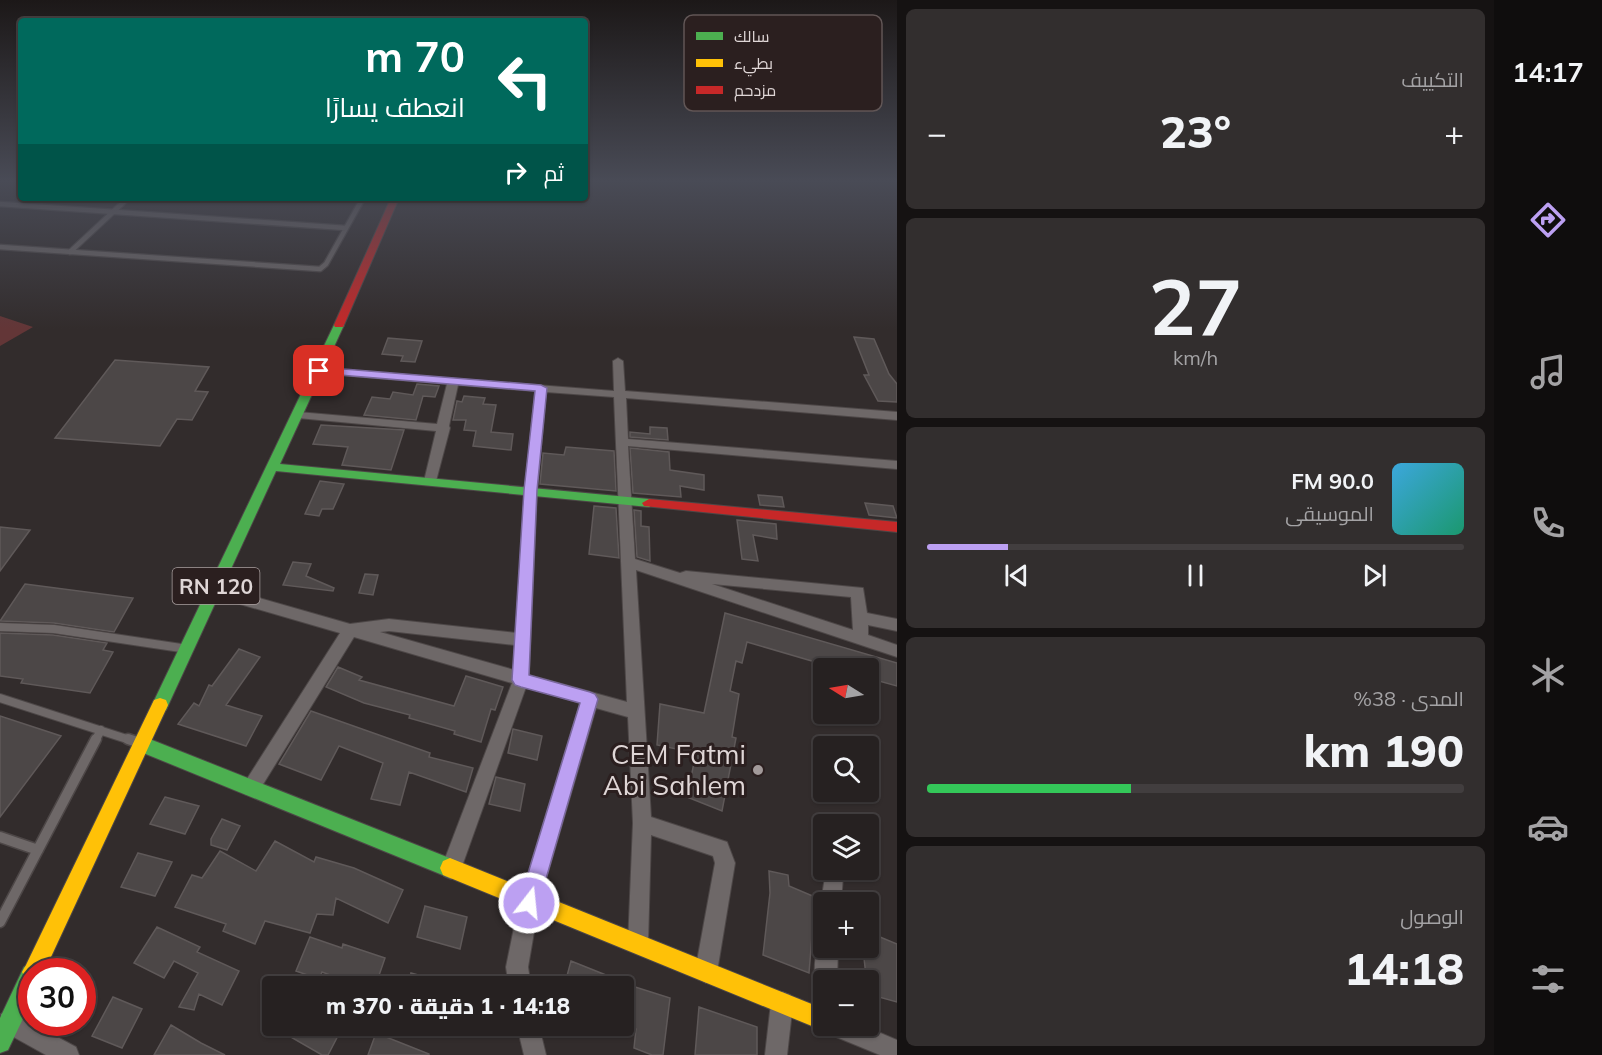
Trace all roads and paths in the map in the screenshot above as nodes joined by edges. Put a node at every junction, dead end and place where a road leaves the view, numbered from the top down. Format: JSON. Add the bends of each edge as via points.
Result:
{"nodes":[{"id":1,"x":94,"y":230,"type":"edge"},
{"id":2,"x":345,"y":230,"type":"edge"},
{"id":3,"x":381,"y":230,"type":"edge"},
{"id":4,"x":0,"y":247,"type":"edge"},
{"id":5,"x":70,"y":252,"type":"junction"},
{"id":6,"x":618,"y":361,"type":"dead end"},
{"id":7,"x":319,"y":371,"type":"junction"},
{"id":8,"x":453,"y":381,"type":"junction"},
{"id":9,"x":541,"y":388,"type":"junction"},
{"id":10,"x":620,"y":394,"type":"junction"},
{"id":11,"x":298,"y":415,"type":"junction"},
{"id":12,"x":897,"y":416,"type":"edge"},
{"id":13,"x":444,"y":428,"type":"junction"},
{"id":14,"x":622,"y":442,"type":"junction"},
{"id":15,"x":897,"y":465,"type":"edge"},
{"id":16,"x":273,"y":467,"type":"junction"},
{"id":17,"x":430,"y":481,"type":"junction"},
{"id":18,"x":531,"y":490,"type":"junction"},
{"id":19,"x":625,"y":499,"type":"junction"},
{"id":20,"x":897,"y":527,"type":"edge"},
{"id":21,"x":629,"y":562,"type":"junction"},
{"id":22,"x":662,"y":573,"type":"junction"},
{"id":23,"x":214,"y":591,"type":"junction"},
{"id":24,"x":860,"y":618,"type":"junction"},
{"id":25,"x":897,"y":626,"type":"edge"},
{"id":26,"x":0,"y":627,"type":"edge"},
{"id":27,"x":350,"y":630,"type":"junction"},
{"id":28,"x":861,"y":639,"type":"junction"},
{"id":29,"x":523,"y":640,"type":"junction"},
{"id":30,"x":187,"y":649,"type":"junction"},
{"id":31,"x":897,"y":651,"type":"edge"},
{"id":32,"x":521,"y":680,"type":"junction"},
{"id":33,"x":0,"y":698,"type":"edge"},
{"id":34,"x":590,"y":699,"type":"junction"},
{"id":35,"x":636,"y":712,"type":"junction"},
{"id":36,"x":101,"y":730,"type":"junction"},
{"id":37,"x":142,"y":744,"type":"junction"},
{"id":38,"x":251,"y":788,"type":"junction"},
{"id":39,"x":642,"y":823,"type":"junction"},
{"id":40,"x":0,"y":837,"type":"edge"},
{"id":41,"x":38,"y":850,"type":"junction"},
{"id":42,"x":451,"y":869,"type":"junction"},
{"id":43,"x":529,"y":903,"type":"junction"},
{"id":44,"x":0,"y":922,"type":"edge"},
{"id":45,"x":638,"y":944,"type":"junction"},
{"id":46,"x":40,"y":958,"type":"edge"},
{"id":47,"x":706,"y":972,"type":"junction"},
{"id":48,"x":518,"y":976,"type":"edge"},
{"id":49,"x":782,"y":1003,"type":"junction"},
{"id":50,"x":18,"y":1004,"type":"edge"},
{"id":51,"x":813,"y":1015,"type":"edge"},
{"id":52,"x":5,"y":1032,"type":"edge"},
{"id":53,"x":530,"y":1036,"type":"edge"},
{"id":54,"x":861,"y":1036,"type":"edge"},
{"id":55,"x":897,"y":1051,"type":"edge"},
{"id":56,"x":68,"y":1055,"type":"edge"},
{"id":57,"x":535,"y":1055,"type":"edge"},
{"id":58,"x":776,"y":1055,"type":"edge"}],
"edges":[{"from":1,"to":5,"type":"lane"},
{"from":2,"to":5,"type":"lane","via":[[320,269]]},
{"from":3,"to":7,"type":"main road","number":"RN 120"},
{"from":4,"to":5,"type":"lane"},
{"from":6,"to":10,"type":"street"},
{"from":7,"to":8,"type":"street"},
{"from":7,"to":11,"type":"main road","number":"RN 120"},
{"from":8,"to":9,"type":"street"},
{"from":8,"to":13,"type":"street"},
{"from":9,"to":10,"type":"street"},
{"from":9,"to":18,"type":"street"},
{"from":10,"to":12,"type":"street"},
{"from":10,"to":14,"type":"street"},
{"from":11,"to":13,"type":"street"},
{"from":11,"to":16,"type":"main road","number":"RN 120"},
{"from":13,"to":17,"type":"street"},
{"from":14,"to":15,"type":"street"},
{"from":14,"to":19,"type":"street"},
{"from":16,"to":17,"type":"main road"},
{"from":16,"to":23,"type":"main road","number":"RN 120"},
{"from":17,"to":18,"type":"main road"},
{"from":18,"to":19,"type":"main road"},
{"from":18,"to":29,"type":"street"},
{"from":19,"to":20,"type":"main road"},
{"from":19,"to":21,"type":"street"},
{"from":21,"to":22,"type":"street"},
{"from":21,"to":35,"type":"street"},
{"from":22,"to":24,"type":"street","via":[[858,592]]},
{"from":22,"to":28,"type":"street"},
{"from":23,"to":27,"type":"street"},
{"from":23,"to":30,"type":"main road","number":"RN 120"},
{"from":24,"to":25,"type":"street"},
{"from":24,"to":28,"type":"street"},
{"from":26,"to":30,"type":"lane","via":[[54,629]]},
{"from":27,"to":29,"type":"street","via":[[389,625]]},
{"from":27,"to":32,"type":"street"},
{"from":27,"to":38,"type":"street"},
{"from":28,"to":31,"type":"street"},
{"from":29,"to":32,"type":"street"},
{"from":30,"to":37,"type":"main road","number":"RN 120"},
{"from":32,"to":34,"type":"street"},
{"from":32,"to":42,"type":"street"},
{"from":33,"to":36,"type":"lane"},
{"from":34,"to":35,"type":"street"},
{"from":34,"to":43,"type":"street"},
{"from":35,"to":39,"type":"street"},
{"from":36,"to":37,"type":"lane"},
{"from":36,"to":41,"type":"lane"},
{"from":37,"to":38,"type":"main road"},
{"from":37,"to":46,"type":"main road","number":"RN 120"},
{"from":38,"to":42,"type":"main road"},
{"from":39,"to":45,"type":"street"},
{"from":39,"to":47,"type":"street","via":[[720,849],[725,862]]},
{"from":40,"to":41,"type":"lane"},
{"from":41,"to":44,"type":"lane"},
{"from":42,"to":43,"type":"main road"},
{"from":43,"to":45,"type":"main road"},
{"from":43,"to":48,"type":"street"},
{"from":45,"to":47,"type":"main road"},
{"from":47,"to":49,"type":"main road"},
{"from":49,"to":51,"type":"main road"},
{"from":49,"to":58,"type":"street"},
{"from":50,"to":52,"type":"main road","number":"RN 120"},
{"from":52,"to":56,"type":"street"},
{"from":53,"to":57,"type":"street"},
{"from":54,"to":55,"type":"street"}]}
